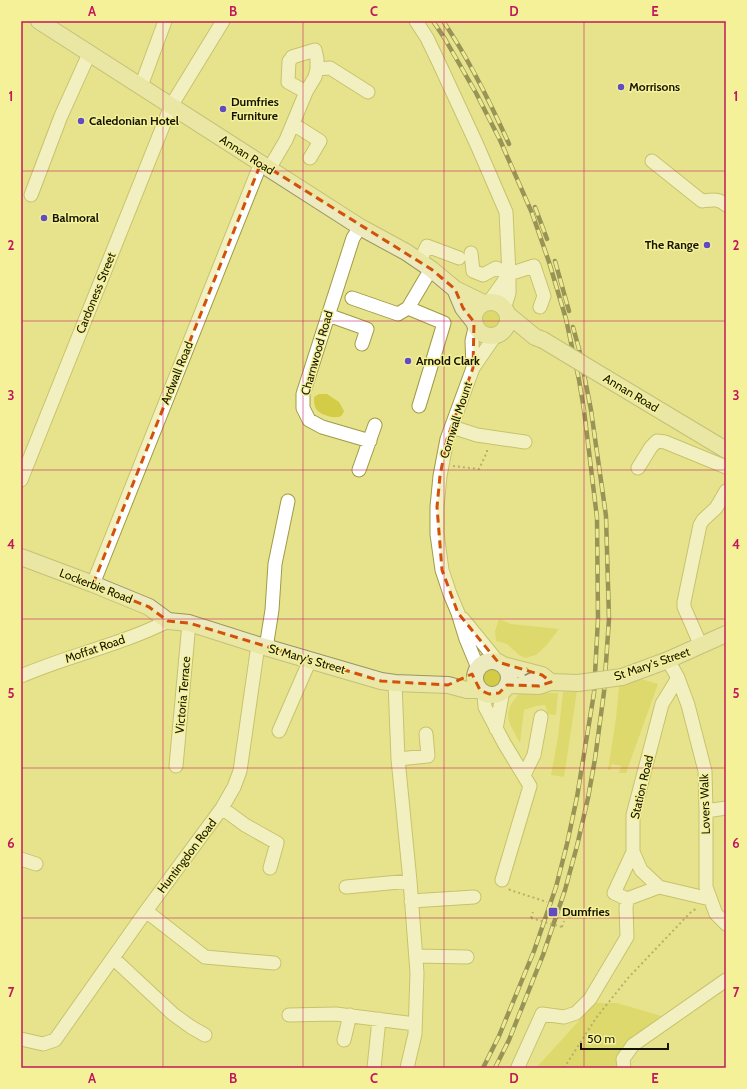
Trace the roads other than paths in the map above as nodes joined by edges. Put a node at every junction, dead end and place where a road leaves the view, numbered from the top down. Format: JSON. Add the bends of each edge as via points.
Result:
{"nodes":[{"id":1,"x":39,"y":21,"type":"edge"},
{"id":2,"x":165,"y":21,"type":"edge"},
{"id":3,"x":223,"y":21,"type":"edge"},
{"id":4,"x":416,"y":21,"type":"edge"},
{"id":5,"x":89,"y":54,"type":"junction"},
{"id":6,"x":317,"y":70,"type":"junction"},
{"id":7,"x":141,"y":86,"type":"junction"},
{"id":8,"x":306,"y":92,"type":"junction"},
{"id":9,"x":368,"y":92,"type":"dead end"},
{"id":10,"x":171,"y":106,"type":"junction"},
{"id":11,"x":293,"y":124,"type":"junction"},
{"id":12,"x":310,"y":158,"type":"dead end"},
{"id":13,"x":652,"y":160,"type":"dead end"},
{"id":14,"x":265,"y":166,"type":"junction"},
{"id":15,"x":31,"y":195,"type":"dead end"},
{"id":16,"x":726,"y":205,"type":"edge"},
{"id":17,"x":360,"y":227,"type":"junction"},
{"id":18,"x":425,"y":265,"type":"junction"},
{"id":19,"x":509,"y":274,"type":"junction"},
{"id":20,"x":455,"y":289,"type":"junction"},
{"id":21,"x":352,"y":298,"type":"dead end"},
{"id":22,"x":487,"y":303,"type":"junction"},
{"id":23,"x":540,"y":307,"type":"dead end"},
{"id":24,"x":408,"y":308,"type":"junction"},
{"id":25,"x":506,"y":311,"type":"junction"},
{"id":26,"x":328,"y":315,"type":"junction"},
{"id":27,"x":474,"y":325,"type":"junction"},
{"id":28,"x":498,"y":335,"type":"junction"},
{"id":29,"x":539,"y":338,"type":"junction"},
{"id":30,"x":362,"y":344,"type":"dead end"},
{"id":31,"x":473,"y":368,"type":"junction"},
{"id":32,"x":419,"y":406,"type":"dead end"},
{"id":33,"x":375,"y":425,"type":"dead end"},
{"id":34,"x":452,"y":428,"type":"junction"},
{"id":35,"x":370,"y":441,"type":"junction"},
{"id":36,"x":525,"y":442,"type":"dead end"},
{"id":37,"x":726,"y":450,"type":"edge"},
{"id":38,"x":726,"y":467,"type":"edge"},
{"id":39,"x":638,"y":468,"type":"dead end"},
{"id":40,"x":359,"y":470,"type":"dead end"},
{"id":41,"x":21,"y":480,"type":"edge"},
{"id":42,"x":726,"y":491,"type":"edge"},
{"id":43,"x":288,"y":501,"type":"dead end"},
{"id":44,"x":21,"y":557,"type":"edge"},
{"id":45,"x":93,"y":584,"type":"junction"},
{"id":46,"x":458,"y":613,"type":"junction"},
{"id":47,"x":168,"y":621,"type":"junction"},
{"id":48,"x":189,"y":623,"type":"junction"},
{"id":49,"x":726,"y":634,"type":"edge"},
{"id":50,"x":262,"y":646,"type":"junction"},
{"id":51,"x":701,"y":646,"type":"junction"},
{"id":52,"x":310,"y":660,"type":"junction"},
{"id":53,"x":668,"y":660,"type":"junction"},
{"id":54,"x":501,"y":664,"type":"junction"},
{"id":55,"x":477,"y":670,"type":"junction"},
{"id":56,"x":21,"y":676,"type":"edge"},
{"id":57,"x":678,"y":678,"type":"junction"},
{"id":58,"x":550,"y":682,"type":"junction"},
{"id":59,"x":395,"y":683,"type":"junction"},
{"id":60,"x":448,"y":685,"type":"junction"},
{"id":61,"x":505,"y":688,"type":"junction"},
{"id":62,"x":482,"y":691,"type":"junction"},
{"id":63,"x":540,"y":717,"type":"dead end"},
{"id":64,"x":496,"y":728,"type":"junction"},
{"id":65,"x":279,"y":731,"type":"dead end"},
{"id":66,"x":426,"y":734,"type":"dead end"},
{"id":67,"x":398,"y":759,"type":"junction"},
{"id":68,"x":176,"y":766,"type":"dead end"},
{"id":69,"x":524,"y":775,"type":"junction"},
{"id":70,"x":222,"y":808,"type":"junction"},
{"id":71,"x":726,"y":808,"type":"edge"},
{"id":72,"x":706,"y":811,"type":"junction"},
{"id":73,"x":634,"y":852,"type":"junction"},
{"id":74,"x":21,"y":859,"type":"edge"},
{"id":75,"x":36,"y":864,"type":"dead end"},
{"id":76,"x":270,"y":868,"type":"dead end"},
{"id":77,"x":502,"y":880,"type":"road end"},
{"id":78,"x":410,"y":881,"type":"junction"},
{"id":79,"x":346,"y":887,"type":"dead end"},
{"id":80,"x":659,"y":887,"type":"junction"},
{"id":81,"x":474,"y":897,"type":"dead end"},
{"id":82,"x":710,"y":899,"type":"junction"},
{"id":83,"x":627,"y":900,"type":"junction"},
{"id":84,"x":412,"y":901,"type":"junction"},
{"id":85,"x":146,"y":911,"type":"junction"},
{"id":86,"x":726,"y":924,"type":"edge"},
{"id":87,"x":416,"y":956,"type":"junction"},
{"id":88,"x":467,"y":957,"type":"dead end"},
{"id":89,"x":113,"y":958,"type":"junction"},
{"id":90,"x":274,"y":963,"type":"dead end"},
{"id":91,"x":726,"y":980,"type":"edge"},
{"id":92,"x":289,"y":1015,"type":"dead end"},
{"id":93,"x":350,"y":1015,"type":"junction"},
{"id":94,"x":379,"y":1019,"type":"junction"},
{"id":95,"x":415,"y":1024,"type":"junction"},
{"id":96,"x":205,"y":1035,"type":"dead end"},
{"id":97,"x":21,"y":1039,"type":"edge"},
{"id":98,"x":344,"y":1040,"type":"dead end"},
{"id":99,"x":518,"y":1067,"type":"dead end"},
{"id":100,"x":374,"y":1068,"type":"edge"},
{"id":101,"x":406,"y":1068,"type":"edge"},
{"id":102,"x":624,"y":1068,"type":"edge"}],
"edges":[{"from":1,"to":5,"type":"main road","name":"Annan Road"},
{"from":2,"to":7,"type":"street"},
{"from":3,"to":10,"type":"street","name":"Cardoness Street"},
{"from":4,"to":19,"type":"street","via":[[439,64],[506,212]]},
{"from":5,"to":7,"type":"main road","name":"Annan Road"},
{"from":5,"to":15,"type":"street","via":[[61,116]]},
{"from":6,"to":8,"type":"street","name":"Ardwall Road"},
{"from":6,"to":8,"type":"street","via":[[315,50],[292,57],[289,61],[288,82]]},
{"from":6,"to":9,"type":"street","via":[[330,68]]},
{"from":7,"to":10,"type":"main road","name":"Annan Road"},
{"from":8,"to":11,"type":"street","name":"Ardwall Road"},
{"from":10,"to":14,"type":"main road","name":"Annan Road"},
{"from":10,"to":41,"type":"street","name":"Cardoness Street"},
{"from":11,"to":12,"type":"street","via":[[320,140]]},
{"from":11,"to":14,"type":"street","name":"Ardwall Road","via":[[286,140]]},
{"from":13,"to":16,"type":"street","via":[[702,201],[713,200]]},
{"from":14,"to":17,"type":"main road","name":"Annan Road"},
{"from":14,"to":45,"type":"street","name":"Ardwall Road"},
{"from":17,"to":18,"type":"main road","name":"Annan Road"},
{"from":17,"to":26,"type":"street","name":"Charnwood Road","via":[[353,238]]},
{"from":18,"to":19,"type":"street","via":[[428,246],[465,256],[473,271],[483,275],[496,268]]},
{"from":18,"to":20,"type":"main road","name":"Annan Road"},
{"from":18,"to":24,"type":"street"},
{"from":19,"to":22,"type":"street"},
{"from":19,"to":23,"type":"street","via":[[534,266],[544,296]]},
{"from":19,"to":25,"type":"street"},
{"from":20,"to":22,"type":"main road","name":"Annan Road"},
{"from":20,"to":27,"type":"main road","name":"Annan Road"},
{"from":21,"to":24,"type":"street","via":[[398,314]]},
{"from":22,"to":25,"type":"main road","via":[[500,305]]},
{"from":22,"to":27,"type":"main road","via":[[475,311]]},
{"from":24,"to":32,"type":"street","via":[[444,323]]},
{"from":25,"to":28,"type":"main road","via":[[507,325]]},
{"from":25,"to":29,"type":"main road","name":"Annan Road"},
{"from":26,"to":30,"type":"street","via":[[367,329]]},
{"from":26,"to":35,"type":"street","name":"Charnwood Road","via":[[303,394],[303,408],[310,420],[322,427]]},
{"from":27,"to":28,"type":"main road","via":[[484,335]]},
{"from":27,"to":31,"type":"street","name":"Cornwall Mount"},
{"from":28,"to":29,"type":"main road","name":"Annan Road"},
{"from":28,"to":31,"type":"street","name":"Cornwall Mount"},
{"from":29,"to":37,"type":"main road","name":"Annan Road","bridge":true},
{"from":31,"to":34,"type":"street","name":"Cornwall Mount"},
{"from":33,"to":35,"type":"street"},
{"from":34,"to":36,"type":"street","via":[[477,435]]},
{"from":34,"to":46,"type":"street","name":"Cornwall Mount","via":[[447,439],[440,476],[437,534],[442,570]]},
{"from":35,"to":40,"type":"street"},
{"from":38,"to":39,"type":"street","via":[[657,441]]},
{"from":42,"to":51,"type":"street","via":[[716,508],[700,526],[684,602]]},
{"from":43,"to":50,"type":"street","name":"Huntingdon Road","via":[[275,564],[272,610]]},
{"from":44,"to":45,"type":"main road","name":"Lockerbie Road"},
{"from":45,"to":47,"type":"main road","name":"Lockerbie Road","via":[[149,607]]},
{"from":46,"to":54,"type":"street","name":"Cornwall Mount"},
{"from":46,"to":55,"type":"street","name":"Cornwall Mount"},
{"from":47,"to":48,"type":"main road","name":"St Mary's Street"},
{"from":47,"to":56,"type":"street","name":"Moffat Road"},
{"from":48,"to":50,"type":"main road","name":"St Mary's Street"},
{"from":48,"to":68,"type":"street","name":"Victoria Terrace"},
{"from":49,"to":51,"type":"main road","name":"St Mary's Street"},
{"from":50,"to":52,"type":"main road","name":"St Mary's Street"},
{"from":50,"to":70,"type":"street","name":"Huntingdon Road","via":[[240,771]]},
{"from":51,"to":53,"type":"main road","name":"St Mary's Street"},
{"from":52,"to":59,"type":"main road","name":"St Mary's Street"},
{"from":52,"to":65,"type":"street"},
{"from":53,"to":57,"type":"street","name":"Lovers Walk"},
{"from":53,"to":58,"type":"main road","name":"St Mary's Street","bridge":true,"via":[[622,676],[578,683]]},
{"from":54,"to":55,"type":"main road","via":[[487,661]]},
{"from":54,"to":58,"type":"main road","name":"St Mary's Street","one_way":true,"via":[[542,675]]},
{"from":54,"to":61,"type":"main road","via":[[508,675]]},
{"from":55,"to":60,"type":"main road","name":"St Mary's Street"},
{"from":55,"to":62,"type":"main road","via":[[475,682]]},
{"from":57,"to":72,"type":"street","name":"Lovers Walk","via":[[705,770]]},
{"from":57,"to":73,"type":"street","name":"Station Road","via":[[662,704],[633,815]]},
{"from":58,"to":61,"type":"main road","name":"St Mary's Street","via":[[539,686]]},
{"from":59,"to":60,"type":"main road","name":"St Mary's Street"},
{"from":59,"to":67,"type":"street"},
{"from":60,"to":62,"type":"main road","name":"St Mary's Street"},
{"from":61,"to":62,"type":"main road","via":[[494,694]]},
{"from":61,"to":64,"type":"street"},
{"from":62,"to":64,"type":"street","via":[[484,707]]},
{"from":63,"to":69,"type":"street","via":[[534,755]]},
{"from":64,"to":69,"type":"street"},
{"from":66,"to":67,"type":"street","via":[[428,756]]},
{"from":67,"to":78,"type":"street"},
{"from":69,"to":77,"type":"street","via":[[530,786]]},
{"from":70,"to":76,"type":"street","via":[[277,843]]},
{"from":70,"to":85,"type":"street","name":"Huntingdon Road"},
{"from":71,"to":72,"type":"street"},
{"from":72,"to":82,"type":"street","name":"Lovers Walk","via":[[706,887]]},
{"from":73,"to":80,"type":"street","name":"Station Road","via":[[641,870]]},
{"from":73,"to":83,"type":"street","via":[[614,893]]},
{"from":74,"to":75,"type":"street"},
{"from":78,"to":79,"type":"street"},
{"from":78,"to":84,"type":"street"},
{"from":80,"to":82,"type":"street"},
{"from":80,"to":83,"type":"street"},
{"from":81,"to":84,"type":"street"},
{"from":82,"to":86,"type":"street","name":"Lovers Walk","via":[[716,914]]},
{"from":83,"to":99,"type":"street","via":[[627,937],[590,999],[576,1013],[564,1017],[542,1014]]},
{"from":84,"to":87,"type":"street"},
{"from":85,"to":89,"type":"street","name":"Huntingdon Road"},
{"from":85,"to":90,"type":"street","via":[[205,958]]},
{"from":87,"to":88,"type":"street"},
{"from":87,"to":95,"type":"street"},
{"from":89,"to":96,"type":"street","via":[[173,1014]]},
{"from":89,"to":97,"type":"street","name":"Huntingdon Road","via":[[55,1040],[43,1044]]},
{"from":91,"to":102,"type":"street","via":[[632,1045],[623,1059]]},
{"from":92,"to":93,"type":"street"},
{"from":93,"to":94,"type":"street"},
{"from":93,"to":98,"type":"street"},
{"from":94,"to":95,"type":"street"},
{"from":94,"to":100,"type":"street"},
{"from":95,"to":101,"type":"street","via":[[415,1034]]}]}
